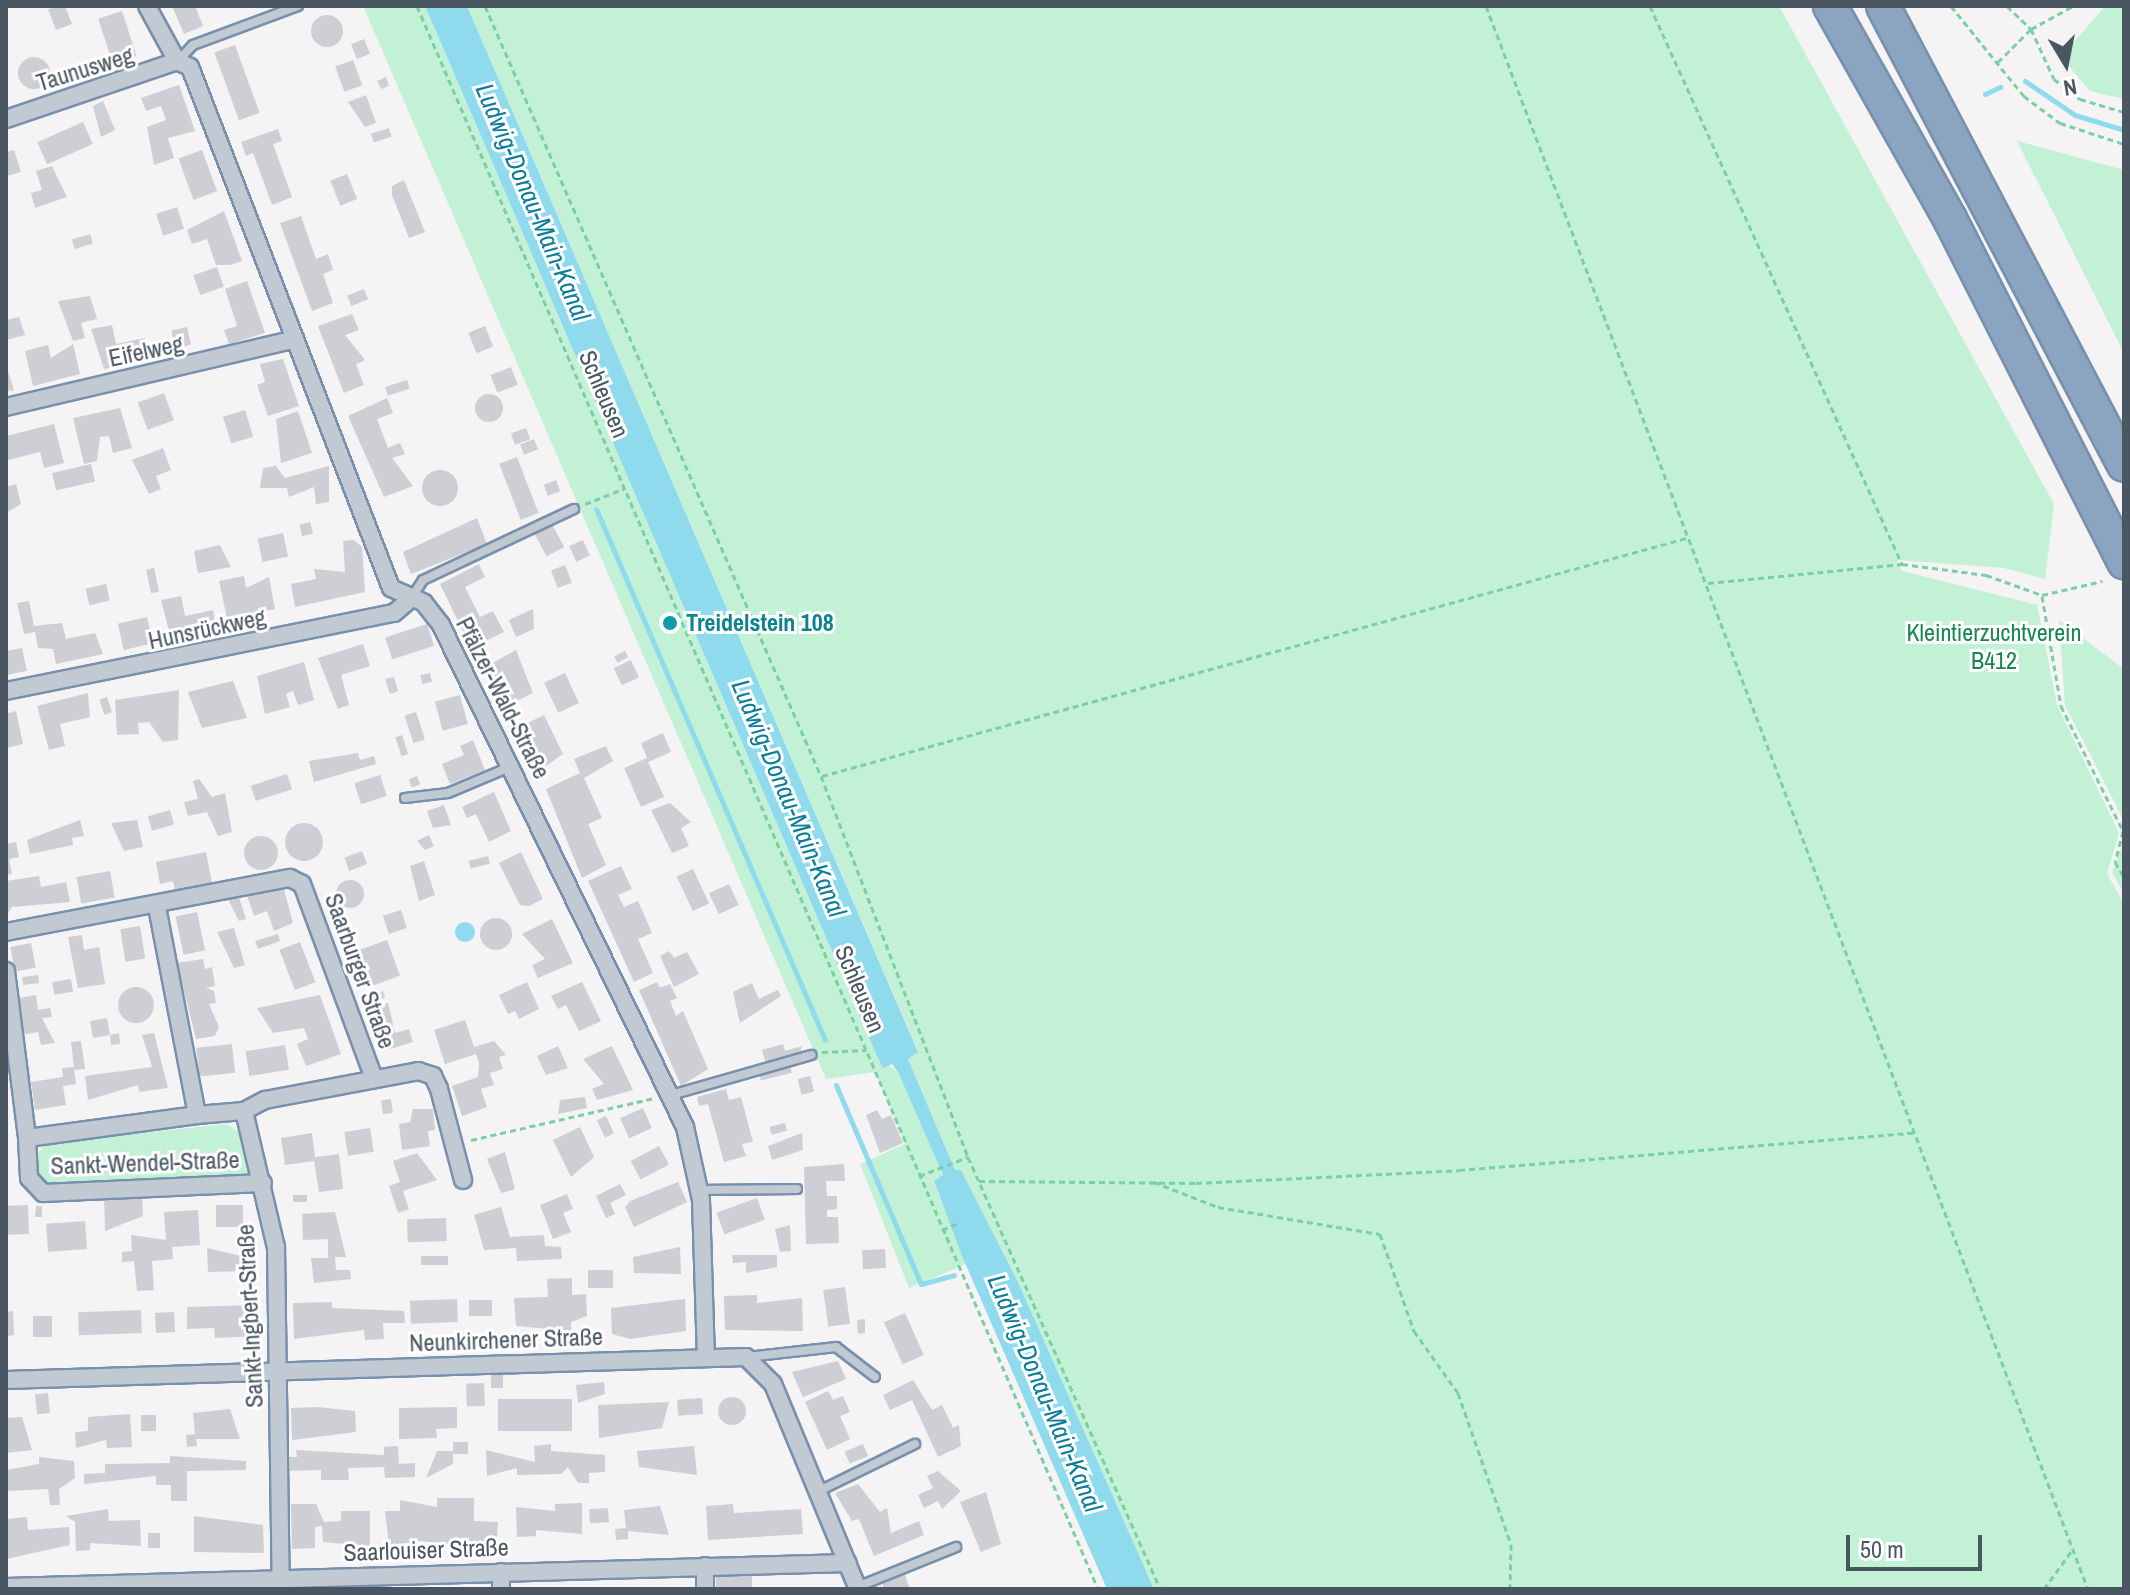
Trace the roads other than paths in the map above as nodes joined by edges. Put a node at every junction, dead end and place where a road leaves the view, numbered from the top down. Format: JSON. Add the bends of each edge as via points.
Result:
{"nodes":[{"id":1,"x":147,"y":6,"type":"edge"},
{"id":2,"x":298,"y":6,"type":"edge"},
{"id":3,"x":1830,"y":6,"type":"edge"},
{"id":4,"x":1883,"y":6,"type":"edge"},
{"id":5,"x":177,"y":61,"type":"junction"},
{"id":6,"x":6,"y":119,"type":"edge"},
{"id":7,"x":295,"y":339,"type":"junction"},
{"id":8,"x":6,"y":407,"type":"edge"},
{"id":9,"x":2124,"y":465,"type":"edge"},
{"id":10,"x":574,"y":509,"type":"road end"},
{"id":11,"x":2113,"y":572,"type":"edge"},
{"id":12,"x":412,"y":598,"type":"junction"},
{"id":13,"x":6,"y":691,"type":"edge"},
{"id":14,"x":511,"y":767,"type":"junction"},
{"id":15,"x":405,"y":798,"type":"dead end"},
{"id":16,"x":157,"y":907,"type":"junction"},
{"id":17,"x":6,"y":932,"type":"edge"},
{"id":18,"x":6,"y":971,"type":"edge"},
{"id":19,"x":811,"y":1055,"type":"road end"},
{"id":20,"x":374,"y":1079,"type":"junction"},
{"id":21,"x":671,"y":1095,"type":"junction"},
{"id":22,"x":244,"y":1111,"type":"junction"},
{"id":23,"x":197,"y":1115,"type":"junction"},
{"id":24,"x":27,"y":1138,"type":"junction"},
{"id":25,"x":463,"y":1180,"type":"dead end"},
{"id":26,"x":263,"y":1183,"type":"junction"},
{"id":27,"x":797,"y":1189,"type":"dead end"},
{"id":28,"x":700,"y":1190,"type":"junction"},
{"id":29,"x":706,"y":1357,"type":"junction"},
{"id":30,"x":746,"y":1357,"type":"junction"},
{"id":31,"x":278,"y":1372,"type":"junction"},
{"id":32,"x":875,"y":1377,"type":"dead end"},
{"id":33,"x":6,"y":1380,"type":"edge"},
{"id":34,"x":915,"y":1444,"type":"dead end"},
{"id":35,"x":819,"y":1491,"type":"junction"},
{"id":36,"x":956,"y":1547,"type":"dead end"},
{"id":37,"x":848,"y":1563,"type":"junction"},
{"id":38,"x":705,"y":1566,"type":"junction"},
{"id":39,"x":501,"y":1572,"type":"junction"},
{"id":40,"x":281,"y":1584,"type":"edge"},
{"id":41,"x":62,"y":1586,"type":"edge"},
{"id":42,"x":6,"y":1587,"type":"edge"},
{"id":43,"x":858,"y":1588,"type":"edge"},
{"id":44,"x":501,"y":1589,"type":"edge"},
{"id":45,"x":705,"y":1589,"type":"edge"}],
"edges":[{"from":1,"to":5,"type":"street","name":"Pfälzer-Wald-Straße"},
{"from":2,"to":5,"type":"lane","via":[[193,45]]},
{"from":3,"to":11,"type":"highway","via":[[1963,242]]},
{"from":4,"to":9,"type":"highway"},
{"from":5,"to":6,"type":"street","name":"Taunusweg"},
{"from":5,"to":7,"type":"street","name":"Pfälzer-Wald-Straße","via":[[190,67]]},
{"from":7,"to":8,"type":"street","name":"Eifelweg"},
{"from":7,"to":12,"type":"street","name":"Pfälzer-Wald-Straße","via":[[387,581]]},
{"from":10,"to":12,"type":"lane","via":[[423,580]]},
{"from":12,"to":13,"type":"street","name":"Hunsrückweg","via":[[394,613]]},
{"from":12,"to":14,"type":"street","name":"Pfälzer-Wald-Straße","via":[[441,625]]},
{"from":14,"to":15,"type":"lane","via":[[448,793]]},
{"from":14,"to":21,"type":"street","name":"Pfälzer-Wald-Straße"},
{"from":16,"to":17,"type":"street"},
{"from":16,"to":20,"type":"street","name":"Saarburger Straße","via":[[290,878],[302,884]]},
{"from":16,"to":23,"type":"street"},
{"from":18,"to":24,"type":"street","name":"Sankt-Wendel-Straße"},
{"from":19,"to":21,"type":"lane"},
{"from":20,"to":22,"type":"street","name":"Saarburger Straße","via":[[265,1100]]},
{"from":20,"to":25,"type":"street","name":"Saarburger Straße","via":[[418,1071],[433,1076]]},
{"from":21,"to":28,"type":"street","name":"Pfälzer-Wald-Straße"},
{"from":22,"to":23,"type":"street"},
{"from":22,"to":26,"type":"street","name":"Sankt-Ingbert-Straße"},
{"from":23,"to":24,"type":"street","name":"Sankt-Wendel-Straße"},
{"from":24,"to":26,"type":"street","name":"Sankt-Wendel-Straße","via":[[29,1178],[43,1193]]},
{"from":26,"to":31,"type":"street","name":"Sankt-Ingbert-Straße","via":[[276,1247]]},
{"from":27,"to":28,"type":"lane"},
{"from":28,"to":29,"type":"street","name":"Pfälzer-Wald-Straße"},
{"from":29,"to":30,"type":"street","name":"Neunkirchener Straße"},
{"from":29,"to":31,"type":"street","name":"Neunkirchener Straße"},
{"from":30,"to":32,"type":"lane","via":[[836,1347]]},
{"from":30,"to":35,"type":"street","via":[[773,1384]]},
{"from":31,"to":33,"type":"street","name":"Neunkirchener Straße"},
{"from":31,"to":40,"type":"street","name":"Sankt-Ingbert-Straße"},
{"from":34,"to":35,"type":"lane"},
{"from":35,"to":37,"type":"street"},
{"from":36,"to":43,"type":"lane"},
{"from":37,"to":38,"type":"street","name":"Saarlouiser Straße"},
{"from":37,"to":43,"type":"street"},
{"from":38,"to":39,"type":"street","name":"Saarlouiser Straße"},
{"from":38,"to":45,"type":"street"},
{"from":39,"to":40,"type":"street","name":"Saarlouiser Straße"},
{"from":39,"to":44,"type":"street"},
{"from":40,"to":41,"type":"street","name":"Saarlouiser Straße"},
{"from":41,"to":42,"type":"street","name":"Saarlouiser Straße"}]}
